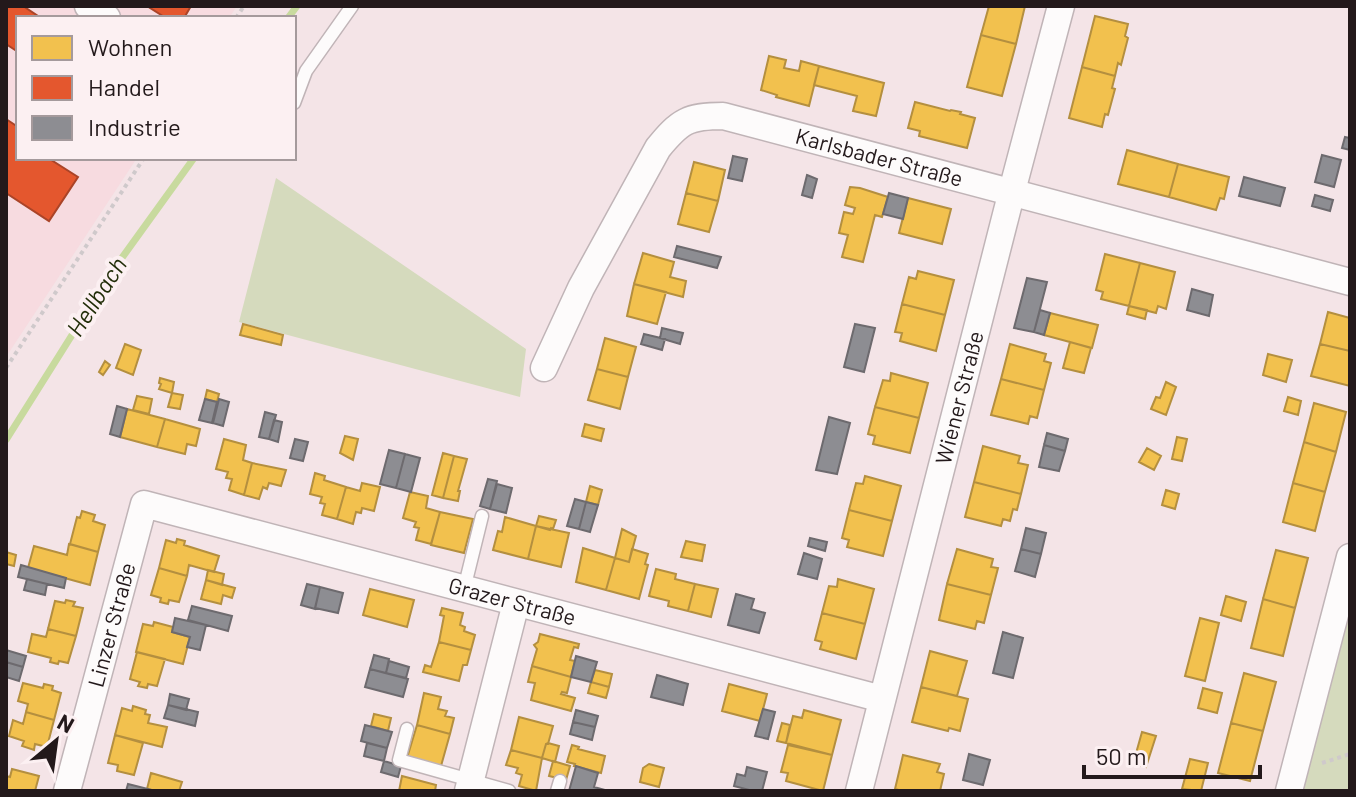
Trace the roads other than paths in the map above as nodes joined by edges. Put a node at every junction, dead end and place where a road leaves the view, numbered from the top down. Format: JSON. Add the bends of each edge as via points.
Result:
{"nodes":[{"id":1,"x":352,"y":6,"type":"edge"},
{"id":2,"x":1061,"y":6,"type":"edge"},
{"id":3,"x":296,"y":98,"type":"edge"},
{"id":4,"x":1012,"y":191,"type":"junction"},
{"id":5,"x":1350,"y":282,"type":"edge"},
{"id":6,"x":544,"y":368,"type":"dead end"},
{"id":7,"x":144,"y":504,"type":"joint"},
{"id":8,"x":482,"y":516,"type":"dead end"},
{"id":9,"x":1350,"y":557,"type":"edge"},
{"id":10,"x":464,"y":589,"type":"junction"},
{"id":11,"x":516,"y":603,"type":"junction"},
{"id":12,"x":882,"y":699,"type":"junction"},
{"id":13,"x":407,"y":729,"type":"dead end"},
{"id":14,"x":469,"y":786,"type":"edge"},
{"id":15,"x":67,"y":791,"type":"edge"},
{"id":16,"x":509,"y":791,"type":"edge"},
{"id":17,"x":859,"y":791,"type":"edge"},
{"id":18,"x":1289,"y":791,"type":"edge"}],
"edges":[{"from":1,"to":3,"type":"lane","via":[[306,71]]},
{"from":2,"to":4,"type":"street","name":"Wiener Straße"},
{"from":4,"to":5,"type":"street","name":"Karlsbader Straße"},
{"from":4,"to":6,"type":"street","name":"Karlsbader Straße","via":[[723,116],[698,116],[675,127],[658,148]]},
{"from":4,"to":12,"type":"street","name":"Wiener Straße"},
{"from":7,"to":10,"type":"street","name":"Grazer Straße"},
{"from":7,"to":15,"type":"street","name":"Linzer Straße"},
{"from":8,"to":10,"type":"lane"},
{"from":9,"to":18,"type":"street"},
{"from":10,"to":11,"type":"street","name":"Grazer Straße"},
{"from":11,"to":12,"type":"street","name":"Grazer Straße"},
{"from":11,"to":14,"type":"street"},
{"from":12,"to":17,"type":"street","name":"Wiener Straße"},
{"from":13,"to":14,"type":"lane","via":[[399,760]]},
{"from":14,"to":16,"type":"lane"}]}
